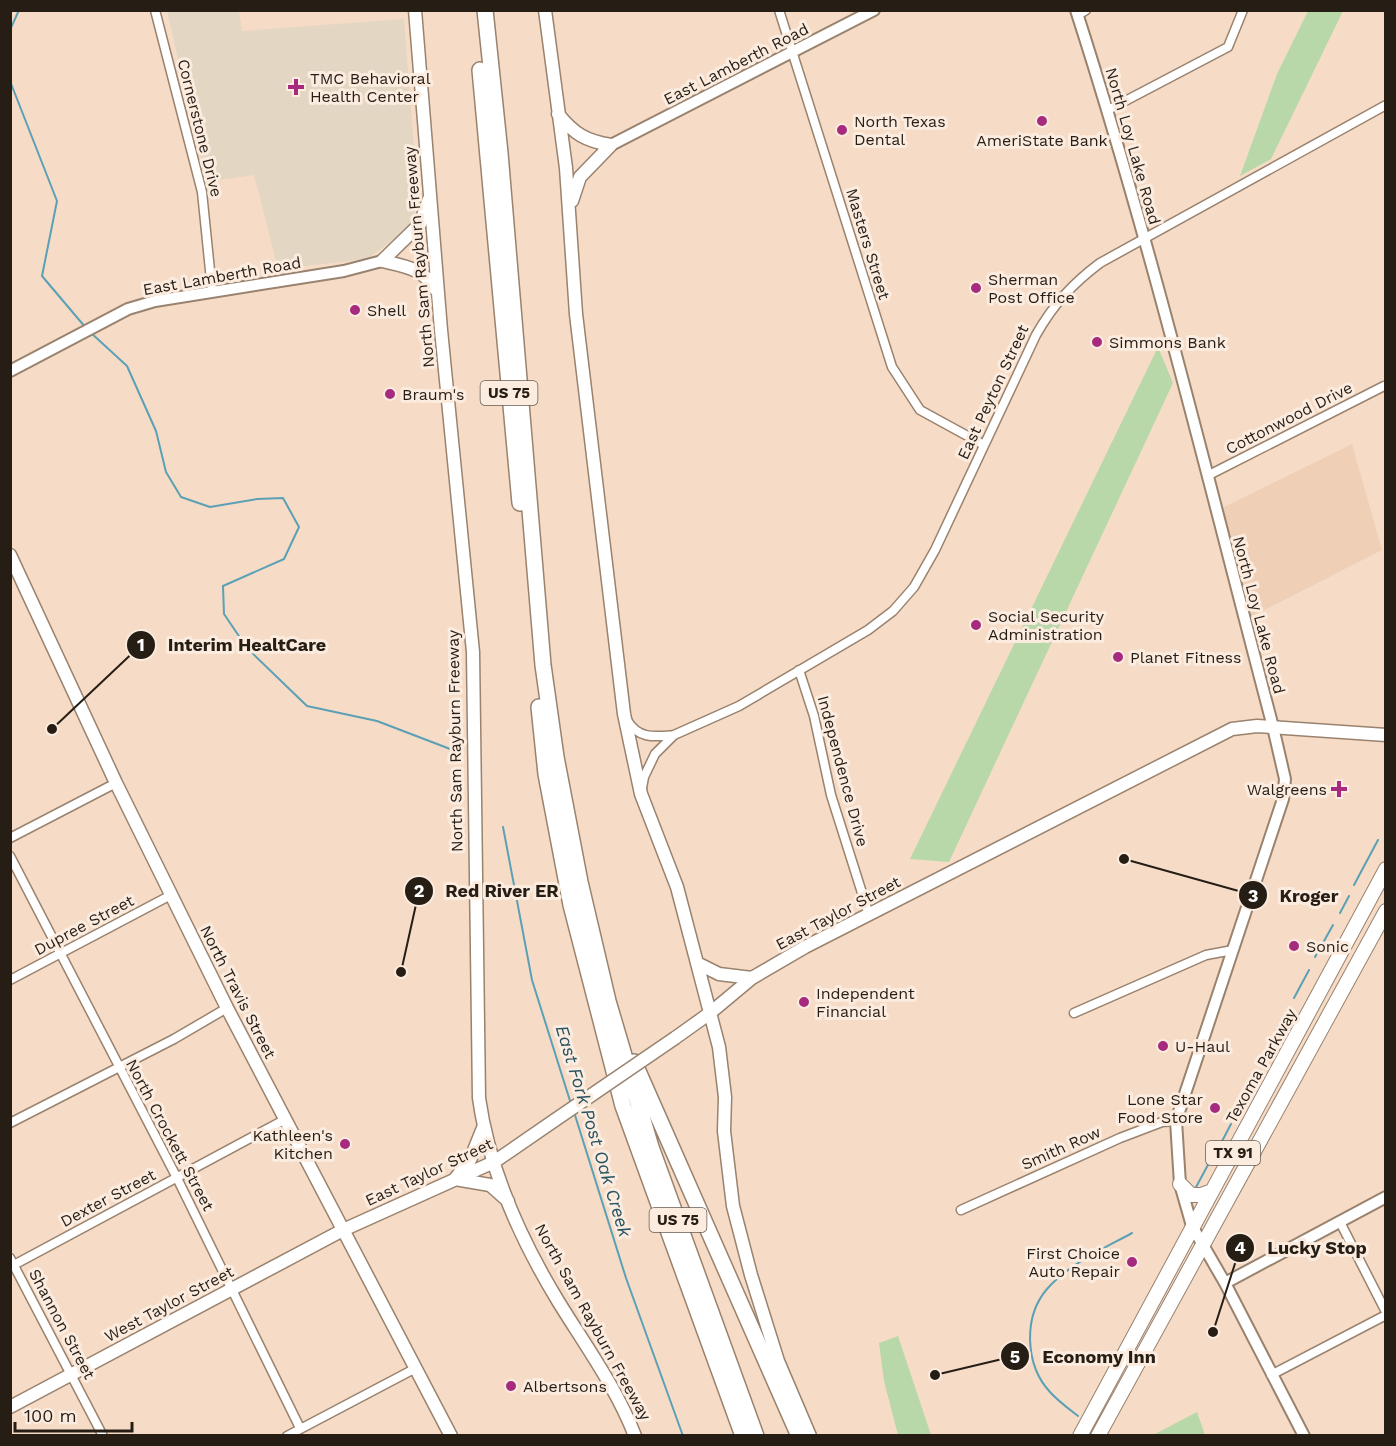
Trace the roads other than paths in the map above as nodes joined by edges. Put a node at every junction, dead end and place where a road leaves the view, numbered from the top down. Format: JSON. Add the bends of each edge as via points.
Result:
{"nodes":[{"id":1,"x":155,"y":10,"type":"edge"},
{"id":2,"x":415,"y":10,"type":"edge"},
{"id":3,"x":475,"y":10,"type":"edge"},
{"id":4,"x":485,"y":10,"type":"edge"},
{"id":5,"x":545,"y":10,"type":"edge"},
{"id":6,"x":779,"y":10,"type":"edge"},
{"id":7,"x":874,"y":10,"type":"edge"},
{"id":8,"x":1243,"y":10,"type":"edge"},
{"id":9,"x":1080,"y":12,"type":"edge"},
{"id":10,"x":793,"y":52,"type":"junction"},
{"id":11,"x":1386,"y":105,"type":"edge"},
{"id":12,"x":1108,"y":110,"type":"junction"},
{"id":13,"x":558,"y":113,"type":"junction"},
{"id":14,"x":611,"y":145,"type":"junction"},
{"id":15,"x":431,"y":189,"type":"junction"},
{"id":16,"x":569,"y":210,"type":"junction"},
{"id":17,"x":1144,"y":240,"type":"junction"},
{"id":18,"x":382,"y":261,"type":"junction"},
{"id":19,"x":213,"y":290,"type":"junction"},
{"id":20,"x":438,"y":294,"type":"junction"},
{"id":21,"x":10,"y":371,"type":"edge"},
{"id":22,"x":1384,"y":386,"type":"edge"},
{"id":23,"x":984,"y":445,"type":"junction"},
{"id":24,"x":1207,"y":477,"type":"junction"},
{"id":25,"x":10,"y":555,"type":"edge"},
{"id":26,"x":799,"y":670,"type":"junction"},
{"id":27,"x":624,"y":714,"type":"junction"},
{"id":28,"x":1274,"y":726,"type":"junction"},
{"id":29,"x":674,"y":735,"type":"junction"},
{"id":30,"x":1386,"y":735,"type":"edge"},
{"id":31,"x":116,"y":783,"type":"junction"},
{"id":32,"x":641,"y":794,"type":"junction"},
{"id":33,"x":10,"y":838,"type":"edge"},
{"id":34,"x":10,"y":856,"type":"edge"},
{"id":35,"x":1386,"y":869,"type":"edge"},
{"id":36,"x":171,"y":895,"type":"junction"},
{"id":37,"x":1386,"y":911,"type":"edge"},
{"id":38,"x":869,"y":915,"type":"junction"},
{"id":39,"x":1233,"y":950,"type":"junction"},
{"id":40,"x":61,"y":954,"type":"junction"},
{"id":41,"x":697,"y":963,"type":"junction"},
{"id":42,"x":752,"y":978,"type":"junction"},
{"id":43,"x":10,"y":980,"type":"edge"},
{"id":44,"x":608,"y":1001,"type":"junction"},
{"id":45,"x":227,"y":1008,"type":"junction"},
{"id":46,"x":711,"y":1013,"type":"junction"},
{"id":47,"x":1074,"y":1013,"type":"dead end"},
{"id":48,"x":118,"y":1068,"type":"junction"},
{"id":49,"x":284,"y":1120,"type":"junction"},
{"id":50,"x":1176,"y":1121,"type":"junction"},
{"id":51,"x":10,"y":1123,"type":"edge"},
{"id":52,"x":483,"y":1128,"type":"junction"},
{"id":53,"x":494,"y":1162,"type":"junction"},
{"id":54,"x":177,"y":1178,"type":"junction"},
{"id":55,"x":455,"y":1179,"type":"junction"},
{"id":56,"x":1180,"y":1184,"type":"junction"},
{"id":57,"x":1212,"y":1191,"type":"junction"},
{"id":58,"x":1386,"y":1197,"type":"edge"},
{"id":59,"x":509,"y":1202,"type":"junction"},
{"id":60,"x":961,"y":1210,"type":"dead end"},
{"id":61,"x":1340,"y":1222,"type":"junction"},
{"id":62,"x":1192,"y":1226,"type":"junction"},
{"id":63,"x":343,"y":1230,"type":"junction"},
{"id":64,"x":1204,"y":1244,"type":"junction"},
{"id":65,"x":12,"y":1264,"type":"edge"},
{"id":66,"x":1225,"y":1283,"type":"junction"},
{"id":67,"x":232,"y":1289,"type":"junction"},
{"id":68,"x":1386,"y":1314,"type":"edge"},
{"id":69,"x":416,"y":1368,"type":"junction"},
{"id":70,"x":72,"y":1374,"type":"junction"},
{"id":71,"x":1271,"y":1374,"type":"junction"},
{"id":72,"x":10,"y":1407,"type":"edge"},
{"id":73,"x":300,"y":1428,"type":"junction"},
{"id":74,"x":1302,"y":1435,"type":"edge"},
{"id":75,"x":103,"y":1436,"type":"edge"},
{"id":76,"x":286,"y":1436,"type":"edge"},
{"id":77,"x":451,"y":1436,"type":"edge"},
{"id":78,"x":635,"y":1436,"type":"edge"},
{"id":79,"x":744,"y":1436,"type":"edge"},
{"id":80,"x":756,"y":1436,"type":"edge"},
{"id":81,"x":799,"y":1436,"type":"edge"},
{"id":82,"x":810,"y":1436,"type":"edge"},
{"id":83,"x":1080,"y":1436,"type":"edge"},
{"id":84,"x":1098,"y":1436,"type":"edge"}],
"edges":[{"from":1,"to":19,"type":"street","name":"Cornerstone Drive","via":[[202,192]]},
{"from":2,"to":15,"type":"main road","name":"North Sam Rayburn Freeway"},
{"from":3,"to":79,"type":"highway","number":"US 75","via":[[546,774],[571,905],[623,1106]]},
{"from":4,"to":44,"type":"highway","number":"US 75","via":[[543,665],[580,882]]},
{"from":5,"to":13,"type":"main road"},
{"from":6,"to":10,"type":"street","name":"Masters Street"},
{"from":7,"to":10,"type":"street","name":"East Lamberth Road"},
{"from":8,"to":12,"type":"street","via":[[1228,46]]},
{"from":9,"to":12,"type":"street","name":"North Loy Lake Road"},
{"from":10,"to":14,"type":"street","name":"East Lamberth Road"},
{"from":10,"to":23,"type":"street","name":"Masters Street","via":[[892,367],[920,410]]},
{"from":11,"to":17,"type":"street","name":"East Peyton Street"},
{"from":12,"to":17,"type":"street","name":"North Loy Lake Road"},
{"from":13,"to":14,"type":"main road","via":[[582,138]]},
{"from":13,"to":16,"type":"main road"},
{"from":14,"to":16,"type":"main road","via":[[580,177]]},
{"from":15,"to":18,"type":"main road","via":[[420,224]]},
{"from":15,"to":20,"type":"main road","name":"North Sam Rayburn Freeway"},
{"from":16,"to":27,"type":"main road","via":[[576,314]]},
{"from":17,"to":23,"type":"street","name":"East Peyton Street","via":[[1100,262],[1052,308]]},
{"from":17,"to":24,"type":"street","name":"North Loy Lake Road"},
{"from":18,"to":19,"type":"street","name":"East Lamberth Road","via":[[344,271]]},
{"from":18,"to":20,"type":"main road","via":[[417,270],[430,279]]},
{"from":19,"to":21,"type":"street","name":"East Lamberth Road","via":[[128,309]]},
{"from":20,"to":52,"type":"main road","name":"North Sam Rayburn Freeway","via":[[473,652],[479,1098]]},
{"from":22,"to":24,"type":"street","name":"Cottonwood Drive"},
{"from":23,"to":26,"type":"street","name":"East Peyton Street","via":[[914,587],[893,611]]},
{"from":24,"to":28,"type":"street","name":"North Loy Lake Road"},
{"from":25,"to":31,"type":"main road","name":"North Travis Street"},
{"from":26,"to":29,"type":"street","name":"East Peyton Street","via":[[739,706]]},
{"from":26,"to":38,"type":"street","name":"Independence Drive","via":[[814,716],[831,795]]},
{"from":27,"to":29,"type":"street","name":"East Peyton Street","via":[[641,735]]},
{"from":27,"to":32,"type":"main road"},
{"from":28,"to":30,"type":"main road","name":"East Taylor Street"},
{"from":28,"to":38,"type":"main road","name":"East Taylor Street","via":[[1232,729],[1206,740]]},
{"from":28,"to":39,"type":"street","name":"North Loy Lake Road","via":[[1285,779],[1283,799]]},
{"from":29,"to":32,"type":"street","name":"East Peyton Street","via":[[650,763]]},
{"from":31,"to":33,"type":"street"},
{"from":31,"to":36,"type":"main road","name":"North Travis Street"},
{"from":32,"to":41,"type":"main road","via":[[678,887]]},
{"from":34,"to":40,"type":"street","name":"North Crockett Street"},
{"from":35,"to":57,"type":"main road","name":"Texoma Parkway","number":"TX 91"},
{"from":36,"to":40,"type":"street","name":"Dupree Street"},
{"from":36,"to":45,"type":"main road","name":"North Travis Street"},
{"from":37,"to":64,"type":"main road","number":"TX 91"},
{"from":38,"to":42,"type":"main road","name":"East Taylor Street"},
{"from":39,"to":47,"type":"street","via":[[1206,955]]},
{"from":39,"to":50,"type":"street","name":"North Loy Lake Road"},
{"from":40,"to":43,"type":"street","name":"Dupree Street"},
{"from":40,"to":48,"type":"street","name":"North Crockett Street"},
{"from":41,"to":42,"type":"main road","via":[[719,974]]},
{"from":41,"to":46,"type":"main road"},
{"from":42,"to":46,"type":"main road","name":"East Taylor Street"},
{"from":44,"to":80,"type":"highway","number":"US 75","via":[[651,1147]]},
{"from":44,"to":81,"type":"highway"},
{"from":45,"to":48,"type":"street"},
{"from":45,"to":49,"type":"main road","name":"North Travis Street"},
{"from":46,"to":53,"type":"main road","name":"East Taylor Street","bridge":true},
{"from":46,"to":82,"type":"main road","via":[[723,1067],[724,1131],[733,1206],[778,1361]]},
{"from":48,"to":51,"type":"street"},
{"from":48,"to":54,"type":"street","name":"North Crockett Street"},
{"from":49,"to":54,"type":"street","name":"Dexter Street"},
{"from":49,"to":63,"type":"main road","name":"North Travis Street"},
{"from":50,"to":56,"type":"street","name":"North Loy Lake Road"},
{"from":50,"to":60,"type":"street","name":"Smith Row","via":[[1120,1137]]},
{"from":52,"to":53,"type":"main road","name":"North Sam Rayburn Freeway"},
{"from":52,"to":55,"type":"main road","via":[[470,1160]]},
{"from":53,"to":55,"type":"main road","name":"East Taylor Street"},
{"from":53,"to":59,"type":"main road","name":"North Sam Rayburn Freeway"},
{"from":54,"to":65,"type":"street","name":"Dexter Street"},
{"from":54,"to":67,"type":"street","name":"North Crockett Street"},
{"from":55,"to":59,"type":"main road","via":[[490,1185]]},
{"from":55,"to":63,"type":"main road","name":"East Taylor Street"},
{"from":56,"to":57,"type":"main road","via":[[1191,1195]]},
{"from":56,"to":62,"type":"street","name":"North Loy Lake Road"},
{"from":57,"to":62,"type":"main road","name":"Texoma Parkway","number":"TX 91"},
{"from":58,"to":61,"type":"street"},
{"from":59,"to":78,"type":"main road","name":"North Sam Rayburn Freeway","via":[[556,1299],[616,1393]]},
{"from":61,"to":66,"type":"street"},
{"from":61,"to":68,"type":"street"},
{"from":62,"to":64,"type":"street","name":"North Loy Lake Road"},
{"from":62,"to":83,"type":"main road","name":"Texoma Parkway","number":"TX 91"},
{"from":63,"to":67,"type":"main road","name":"West Taylor Street"},
{"from":63,"to":69,"type":"main road","name":"North Travis Street"},
{"from":64,"to":66,"type":"street","name":"North Loy Lake Road"},
{"from":64,"to":84,"type":"main road","number":"TX 91"},
{"from":65,"to":70,"type":"street","name":"Shannon Street"},
{"from":66,"to":71,"type":"street","name":"North Loy Lake Road"},
{"from":67,"to":70,"type":"main road","name":"West Taylor Street"},
{"from":67,"to":73,"type":"street","name":"North Crockett Street"},
{"from":68,"to":71,"type":"street"},
{"from":69,"to":73,"type":"street"},
{"from":69,"to":77,"type":"main road","name":"North Travis Street"},
{"from":70,"to":72,"type":"main road","name":"West Taylor Street"},
{"from":70,"to":75,"type":"street","name":"Shannon Street"},
{"from":71,"to":74,"type":"street","name":"North Loy Lake Road"},
{"from":73,"to":76,"type":"street"}]}
